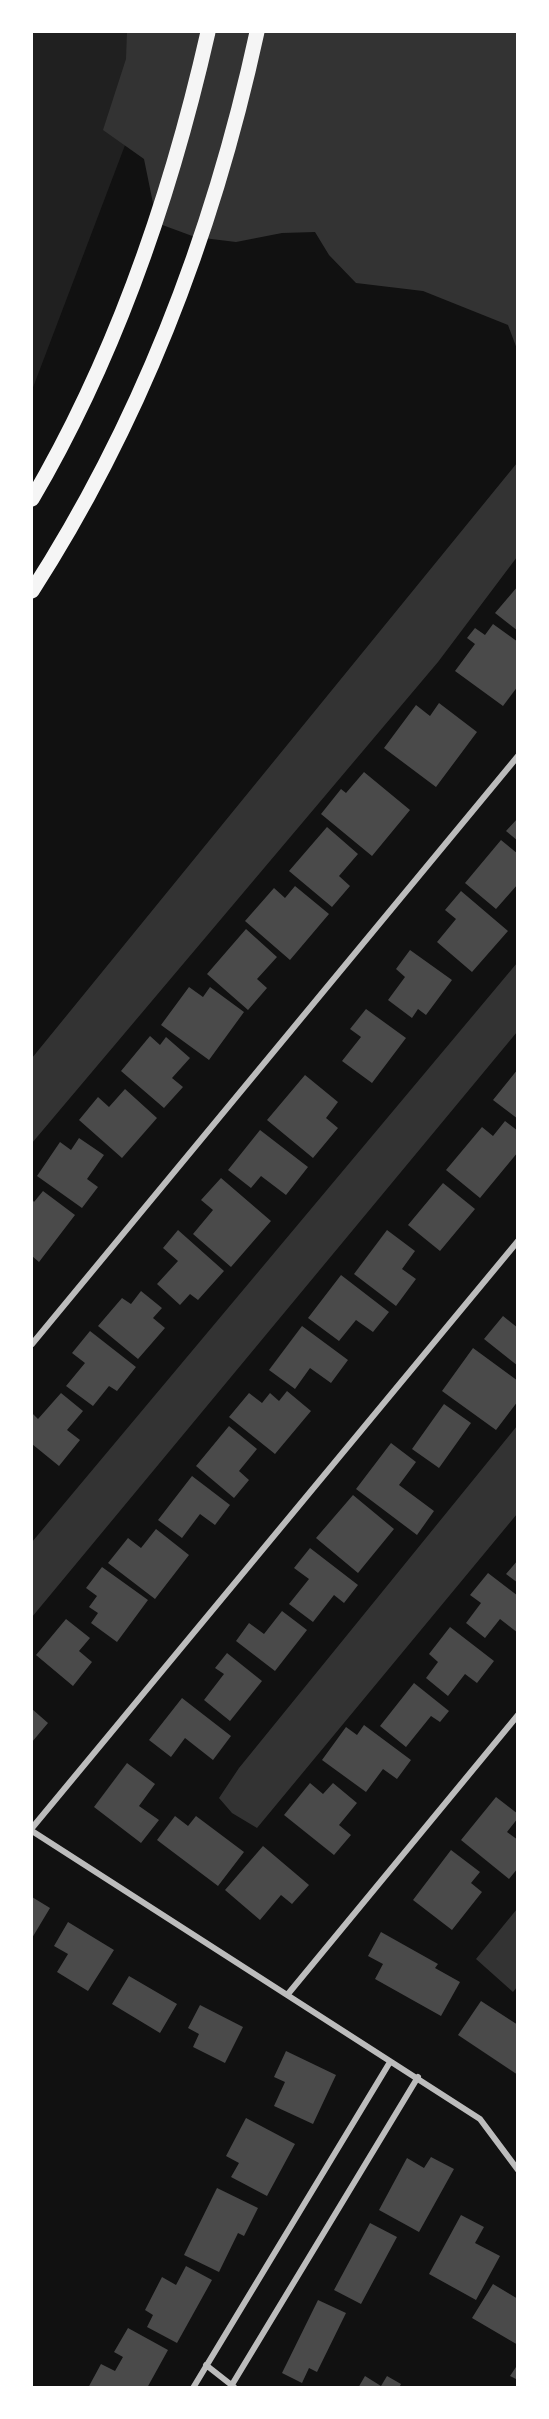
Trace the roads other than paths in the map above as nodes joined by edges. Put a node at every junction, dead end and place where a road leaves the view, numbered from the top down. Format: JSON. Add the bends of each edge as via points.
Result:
{"nodes":[{"id":1,"x":208,"y":32,"type":"edge"},
{"id":2,"x":256,"y":32,"type":"edge"},
{"id":3,"x":32,"y":499,"type":"edge"},
{"id":4,"x":32,"y":591,"type":"edge"},
{"id":5,"x":518,"y":756,"type":"edge"},
{"id":6,"x":518,"y":1240,"type":"edge"},
{"id":7,"x":32,"y":1344,"type":"edge"},
{"id":8,"x":518,"y":1716,"type":"edge"},
{"id":9,"x":32,"y":1829,"type":"edge"},
{"id":10,"x":288,"y":1994,"type":"junction"},
{"id":11,"x":390,"y":2061,"type":"junction"},
{"id":12,"x":418,"y":2077,"type":"junction"},
{"id":13,"x":518,"y":2170,"type":"edge"},
{"id":14,"x":206,"y":2365,"type":"junction"},
{"id":15,"x":232,"y":2387,"type":"edge"},
{"id":16,"x":193,"y":2388,"type":"edge"}],
"edges":[{"from":1,"to":3,"type":"main road","via":[[193,96],[142,264],[84,399]]},
{"from":2,"to":4,"type":"main road","via":[[228,154],[187,280],[118,441]]},
{"from":5,"to":7,"type":"street"},
{"from":6,"to":9,"type":"street"},
{"from":8,"to":10,"type":"street"},
{"from":9,"to":10,"type":"street"},
{"from":10,"to":11,"type":"street"},
{"from":11,"to":12,"type":"street"},
{"from":11,"to":14,"type":"street"},
{"from":12,"to":13,"type":"street","via":[[480,2119]]},
{"from":12,"to":15,"type":"street"},
{"from":14,"to":15,"type":"street"},
{"from":14,"to":16,"type":"street"}]}
